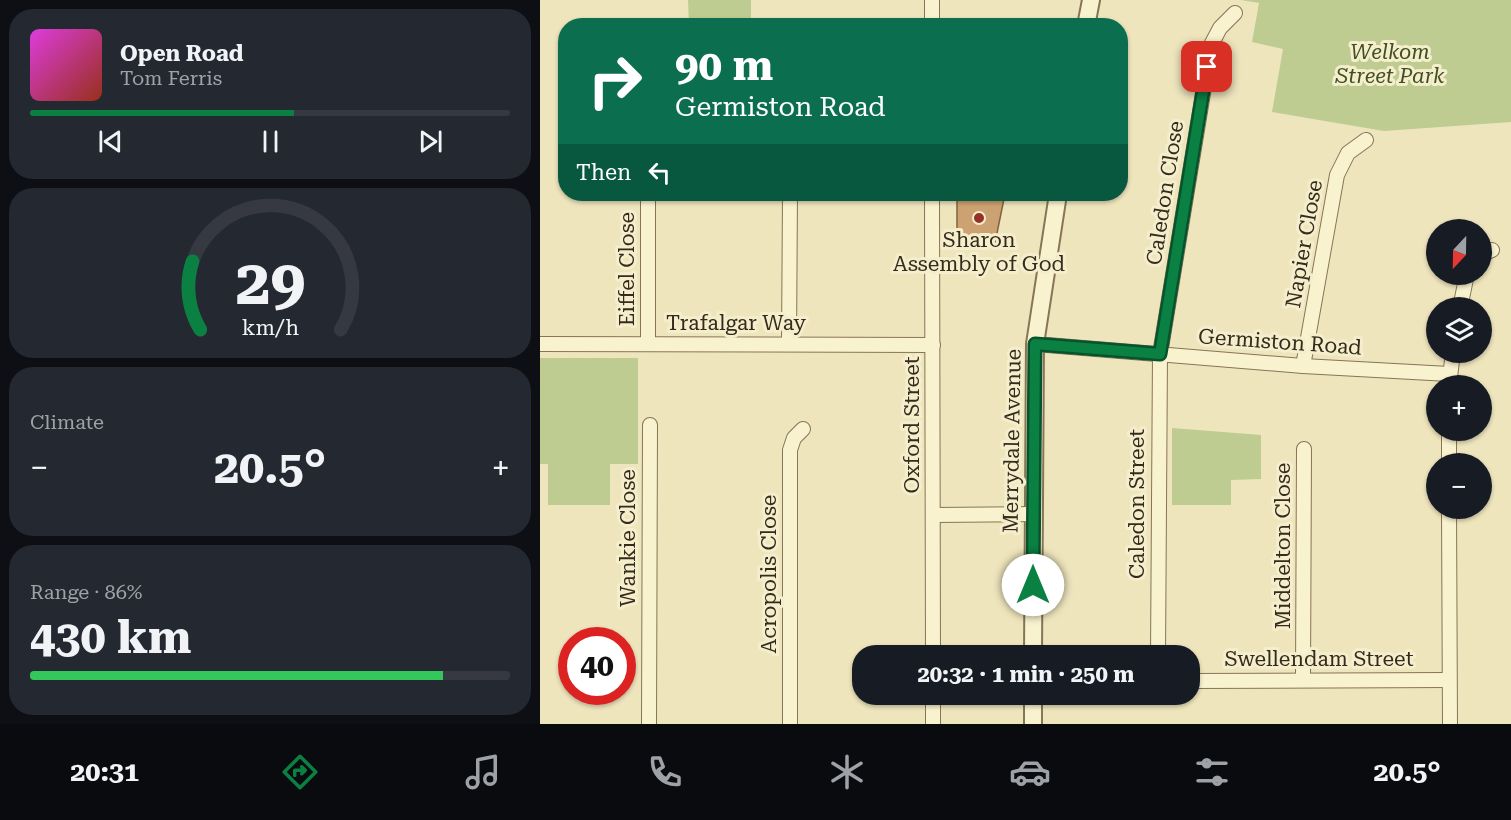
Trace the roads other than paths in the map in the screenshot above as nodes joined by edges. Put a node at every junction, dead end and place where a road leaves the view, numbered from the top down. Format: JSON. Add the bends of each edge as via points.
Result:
{"nodes":[{"id":1,"x":933,"y":0,"type":"edge"},
{"id":2,"x":1091,"y":0,"type":"edge"},
{"id":3,"x":1235,"y":13,"type":"dead end"},
{"id":4,"x":933,"y":18,"type":"edge"},
{"id":5,"x":1088,"y":18,"type":"edge"},
{"id":6,"x":1366,"y":140,"type":"dead end"},
{"id":7,"x":648,"y":201,"type":"edge"},
{"id":8,"x":790,"y":201,"type":"edge"},
{"id":9,"x":932,"y":201,"type":"edge"},
{"id":10,"x":1057,"y":201,"type":"edge"},
{"id":11,"x":540,"y":344,"type":"edge"},
{"id":12,"x":648,"y":344,"type":"junction"},
{"id":13,"x":789,"y":344,"type":"junction"},
{"id":14,"x":1035,"y":344,"type":"junction"},
{"id":15,"x":933,"y":345,"type":"junction"},
{"id":16,"x":1160,"y":354,"type":"junction"},
{"id":17,"x":1304,"y":366,"type":"junction"},
{"id":18,"x":1426,"y":378,"type":"edge"},
{"id":19,"x":650,"y":425,"type":"dead end"},
{"id":20,"x":803,"y":429,"type":"dead end"},
{"id":21,"x":1304,"y":449,"type":"dead end"},
{"id":22,"x":1033,"y":514,"type":"junction"},
{"id":23,"x":934,"y":515,"type":"junction"},
{"id":24,"x":1449,"y":519,"type":"edge"},
{"id":25,"x":933,"y":645,"type":"edge"},
{"id":26,"x":1033,"y":645,"type":"edge"},
{"id":27,"x":1158,"y":645,"type":"edge"},
{"id":28,"x":1303,"y":679,"type":"junction"},
{"id":29,"x":1449,"y":680,"type":"junction"},
{"id":30,"x":1200,"y":681,"type":"edge"},
{"id":31,"x":933,"y":705,"type":"edge"},
{"id":32,"x":1033,"y":705,"type":"edge"},
{"id":33,"x":649,"y":724,"type":"edge"},
{"id":34,"x":790,"y":724,"type":"edge"},
{"id":35,"x":933,"y":724,"type":"edge"},
{"id":36,"x":1033,"y":724,"type":"edge"},
{"id":37,"x":1450,"y":724,"type":"edge"}],
"edges":[{"from":1,"to":4,"type":"street"},
{"from":2,"to":5,"type":"street"},
{"from":3,"to":16,"type":"street","name":"Caledon Close","via":[[1211,45]]},
{"from":6,"to":17,"type":"street","name":"Napier Close","via":[[1348,153],[1337,175]]},
{"from":7,"to":12,"type":"street","name":"Eiffel Close"},
{"from":8,"to":13,"type":"street"},
{"from":9,"to":15,"type":"street","name":"Oxford Street"},
{"from":10,"to":14,"type":"street","name":"Merrydale Avenue"},
{"from":11,"to":12,"type":"street","name":"Trafalgar Way"},
{"from":12,"to":13,"type":"street","name":"Trafalgar Way"},
{"from":13,"to":15,"type":"street","name":"Trafalgar Way"},
{"from":14,"to":16,"type":"street","name":"Germiston Road"},
{"from":14,"to":22,"type":"street","name":"Merrydale Avenue"},
{"from":15,"to":23,"type":"street","name":"Oxford Street"},
{"from":16,"to":17,"type":"street","name":"Germiston Road"},
{"from":16,"to":27,"type":"street","name":"Caledon Street"},
{"from":17,"to":18,"type":"street","name":"Germiston Road"},
{"from":19,"to":33,"type":"street","name":"Wankie Close"},
{"from":20,"to":34,"type":"street","name":"Acropolis Close","via":[[790,450]]},
{"from":21,"to":28,"type":"street","name":"Middelton Close"},
{"from":22,"to":23,"type":"street"},
{"from":22,"to":26,"type":"street","name":"Merrydale Avenue"},
{"from":23,"to":25,"type":"street","name":"Oxford Street"},
{"from":24,"to":29,"type":"street"},
{"from":28,"to":29,"type":"street","name":"Swellendam Street"},
{"from":28,"to":30,"type":"street","name":"Swellendam Street"},
{"from":29,"to":37,"type":"street"},
{"from":31,"to":35,"type":"street"},
{"from":32,"to":36,"type":"street"}]}
